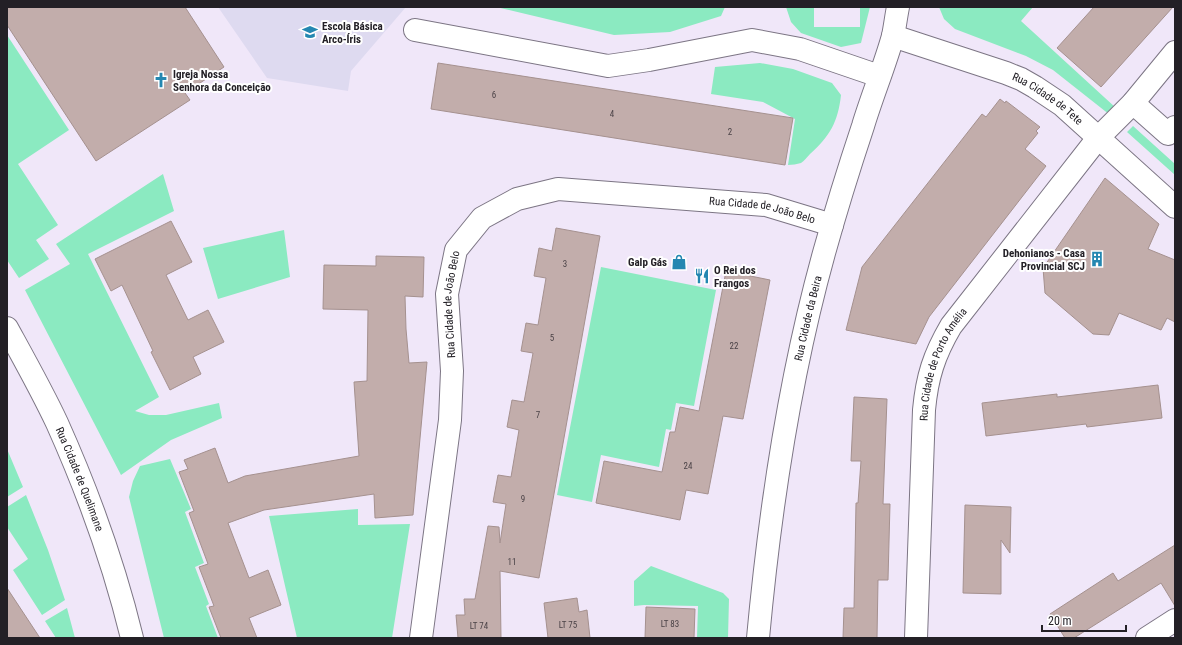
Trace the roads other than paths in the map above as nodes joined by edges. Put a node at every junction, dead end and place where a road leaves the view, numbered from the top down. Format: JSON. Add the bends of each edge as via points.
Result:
{"nodes":[{"id":1,"x":898,"y":7,"type":"edge"},
{"id":2,"x":415,"y":30,"type":"dead end"},
{"id":3,"x":893,"y":36,"type":"junction"},
{"id":4,"x":1175,"y":52,"type":"edge"},
{"id":5,"x":879,"y":76,"type":"junction"},
{"id":6,"x":1133,"y":103,"type":"junction"},
{"id":7,"x":1175,"y":126,"type":"edge"},
{"id":8,"x":1098,"y":138,"type":"junction"},
{"id":9,"x":1175,"y":207,"type":"edge"},
{"id":10,"x":832,"y":225,"type":"junction"},
{"id":11,"x":7,"y":328,"type":"edge"},
{"id":12,"x":1175,"y":620,"type":"edge"},
{"id":13,"x":132,"y":638,"type":"edge"},
{"id":14,"x":422,"y":638,"type":"edge"},
{"id":15,"x":758,"y":638,"type":"edge"},
{"id":16,"x":916,"y":638,"type":"edge"},
{"id":17,"x":1147,"y":638,"type":"edge"}],
"edges":[{"from":1,"to":3,"type":"street","name":"Rua Cidade da Beira"},
{"from":2,"to":5,"type":"street","via":[[608,66],[752,40],[800,49]]},
{"from":3,"to":5,"type":"street","name":"Rua Cidade da Beira"},
{"from":3,"to":8,"type":"street","name":"Rua Cidade de Tete","via":[[1021,79],[1062,105]]},
{"from":4,"to":6,"type":"street","name":"Rua Cidade de Porto Amélia"},
{"from":5,"to":10,"type":"street","name":"Rua Cidade da Beira"},
{"from":6,"to":7,"type":"street","via":[[1168,134]]},
{"from":6,"to":8,"type":"street","name":"Rua Cidade de Porto Amélia"},
{"from":8,"to":9,"type":"street","name":"Rua Cidade de Tete"},
{"from":8,"to":16,"type":"street","name":"Rua Cidade de Porto Amélia","via":[[954,323],[935,358],[928,381],[924,410]]},
{"from":10,"to":14,"type":"street","name":"Rua Cidade de João Belo","via":[[766,205],[558,189],[517,199],[482,218],[456,250],[447,294],[452,371],[450,420]]},
{"from":10,"to":15,"type":"street","name":"Rua Cidade da Beira","via":[[804,333],[788,411],[774,490]]},
{"from":11,"to":13,"type":"street","name":"Rua Cidade de Quelimane","via":[[56,422],[82,482],[124,605]]},
{"from":12,"to":17,"type":"street"}]}
